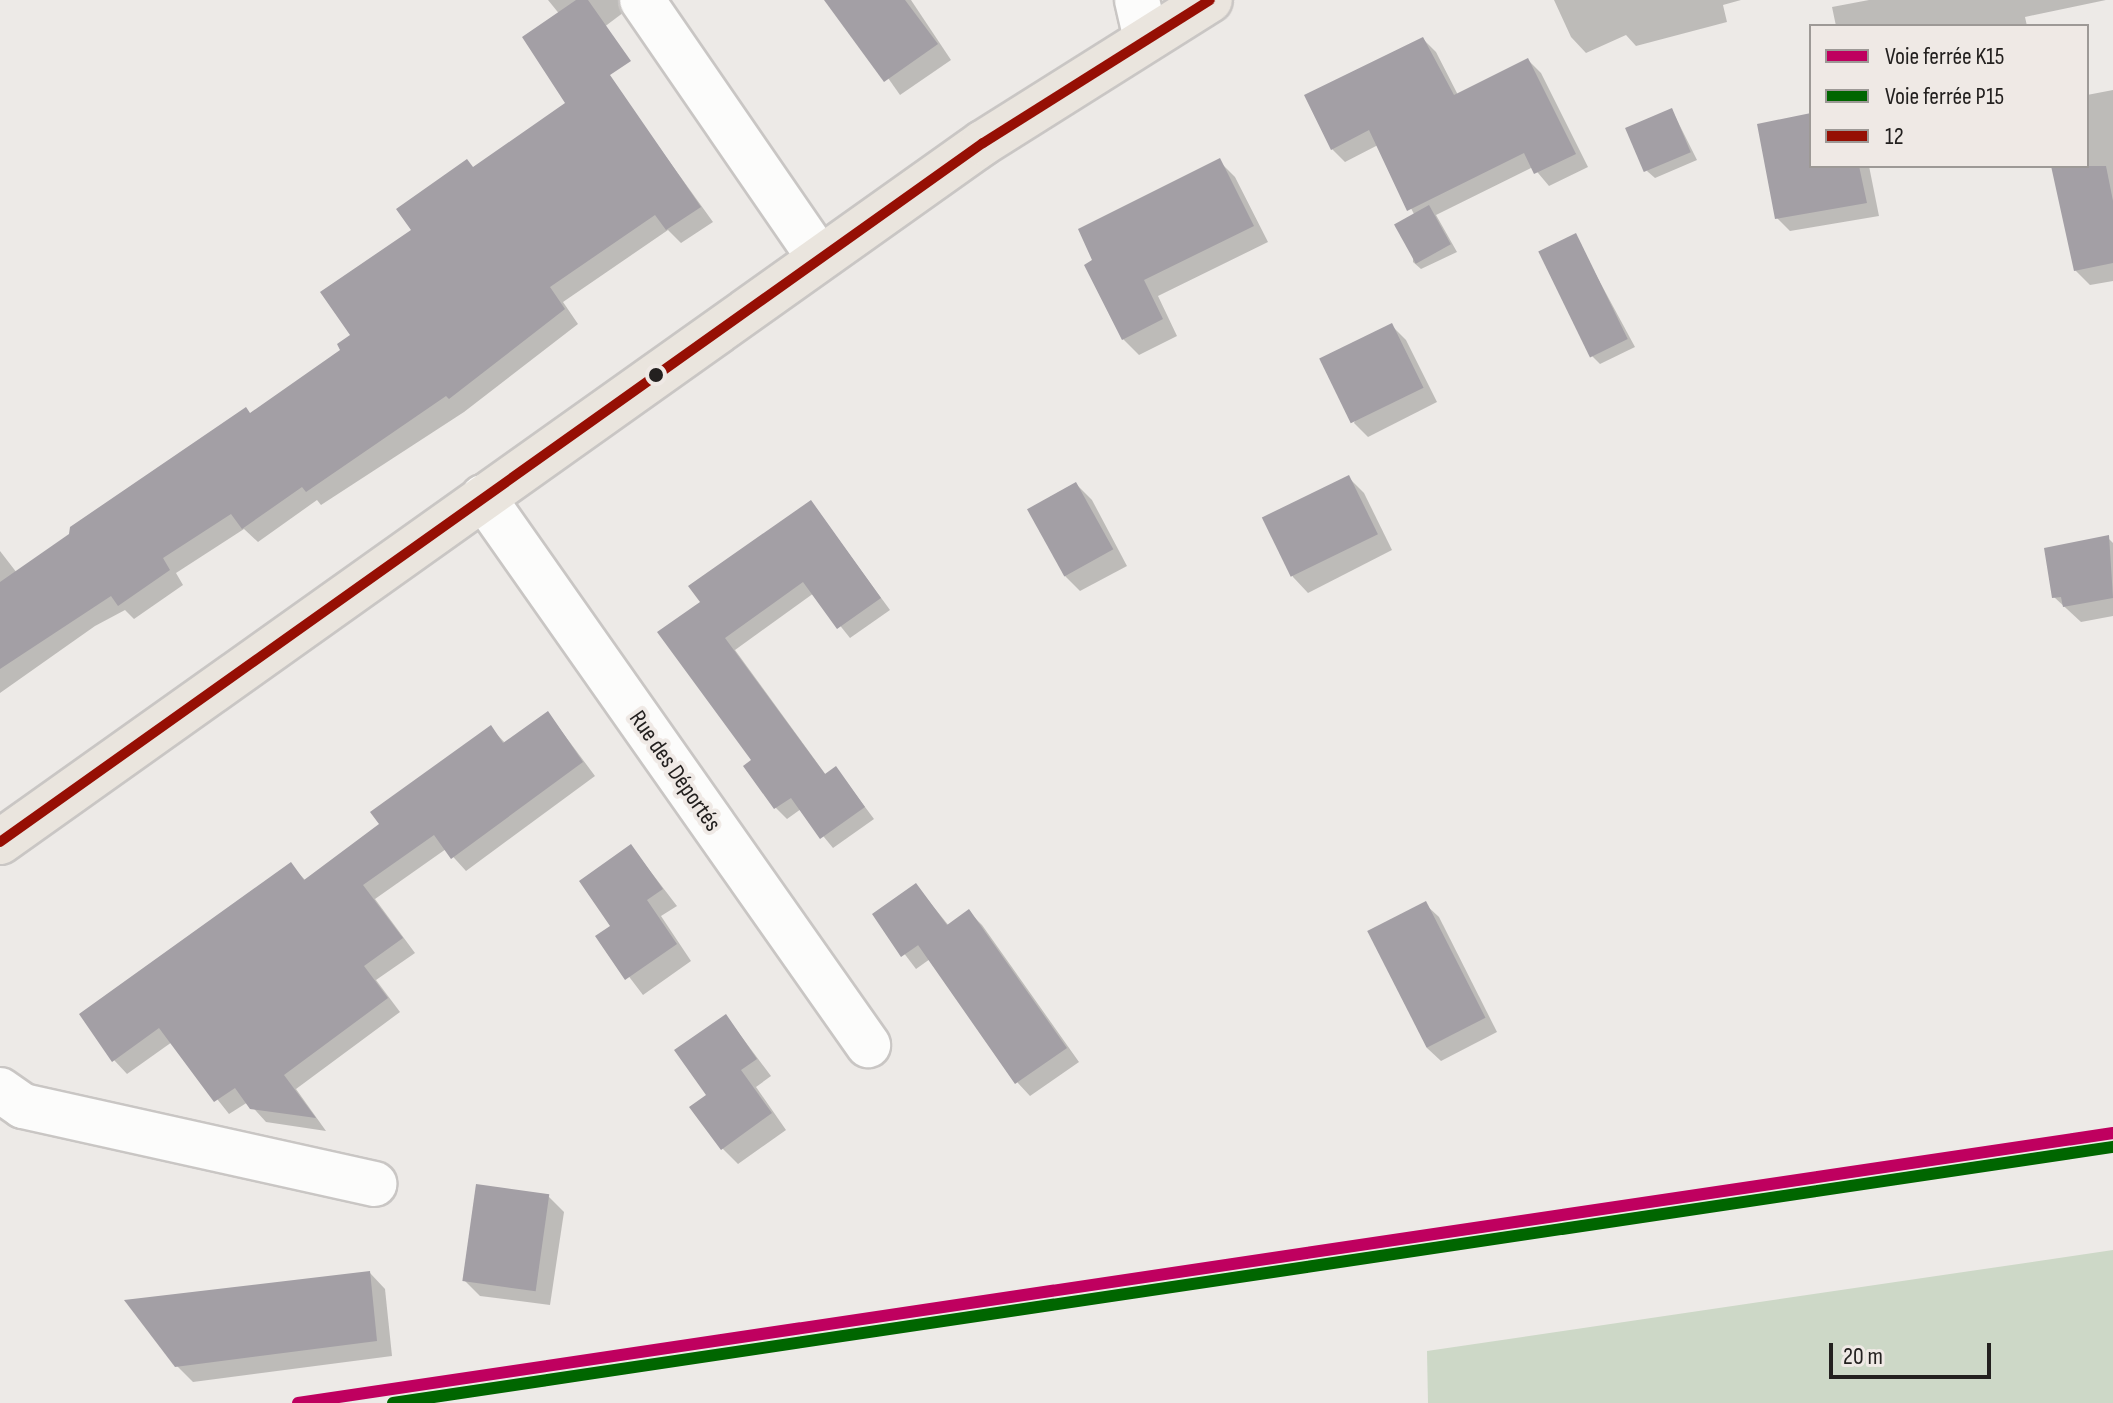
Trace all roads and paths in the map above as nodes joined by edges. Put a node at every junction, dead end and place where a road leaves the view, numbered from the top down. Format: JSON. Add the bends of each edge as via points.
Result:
{"nodes":[{"id":1,"x":642,"y":0,"type":"edge"},
{"id":2,"x":1210,"y":0,"type":"edge"},
{"id":3,"x":1141,"y":18,"type":"edge"},
{"id":4,"x":819,"y":258,"type":"junction"},
{"id":5,"x":483,"y":497,"type":"junction"},
{"id":6,"x":0,"y":842,"type":"edge"},
{"id":7,"x":868,"y":1045,"type":"dead end"},
{"id":8,"x":0,"y":1090,"type":"edge"},
{"id":9,"x":374,"y":1184,"type":"dead end"}],
"edges":[{"from":1,"to":4,"type":"street"},
{"from":2,"to":3,"type":"main road"},
{"from":3,"to":4,"type":"main road"},
{"from":4,"to":5,"type":"main road"},
{"from":5,"to":6,"type":"main road"},
{"from":5,"to":7,"type":"street","name":"Rue des Déportés"},
{"from":8,"to":9,"type":"street","via":[[23,1106]]}]}
